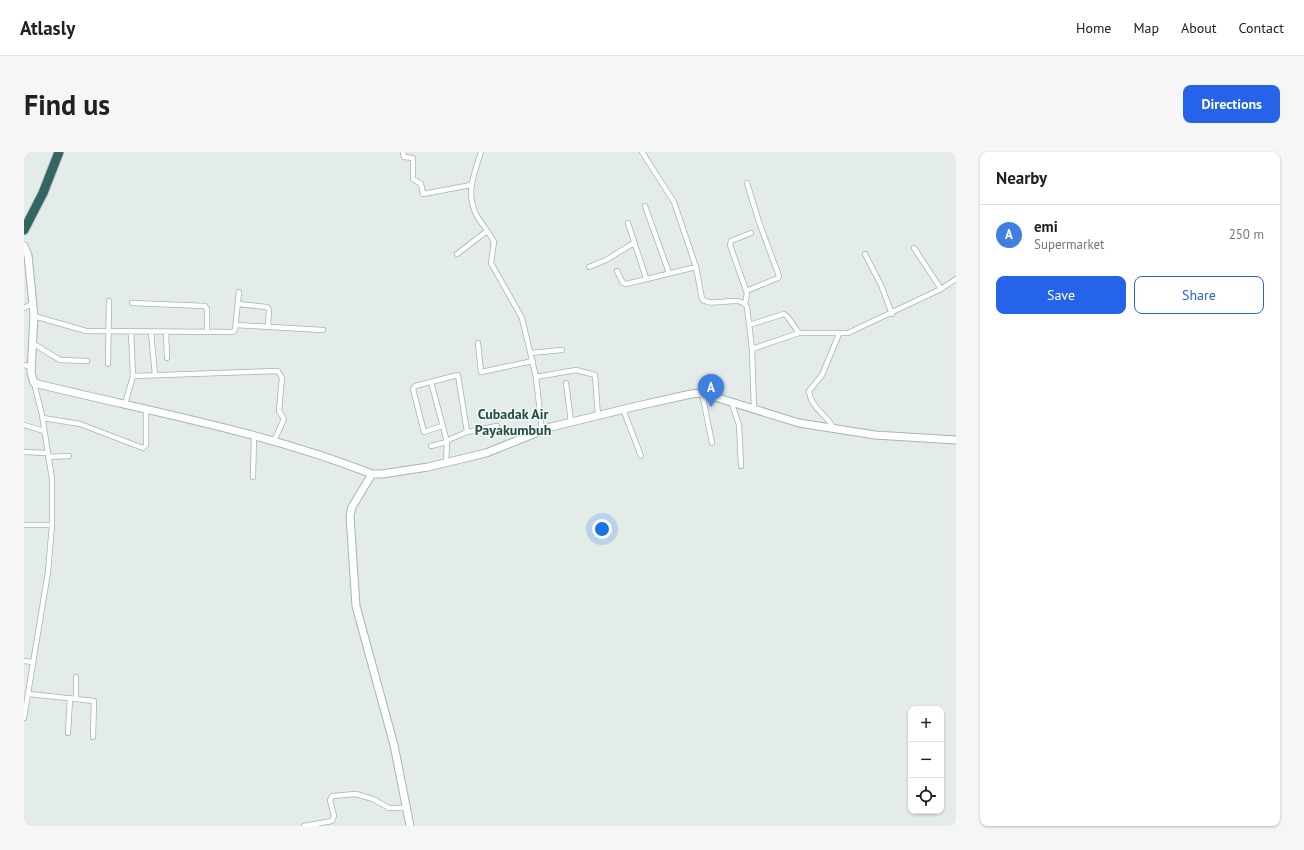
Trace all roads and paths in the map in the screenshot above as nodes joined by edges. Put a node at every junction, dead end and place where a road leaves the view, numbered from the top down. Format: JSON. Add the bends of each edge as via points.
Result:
{"nodes":[{"id":1,"x":59,"y":152,"type":"edge"},
{"id":2,"x":403,"y":152,"type":"edge"},
{"id":3,"x":481,"y":152,"type":"edge"},
{"id":4,"x":642,"y":152,"type":"edge"},
{"id":5,"x":747,"y":183,"type":"dead end"},
{"id":6,"x":471,"y":185,"type":"junction"},
{"id":7,"x":645,"y":206,"type":"dead end"},
{"id":8,"x":628,"y":223,"type":"dead end"},
{"id":9,"x":24,"y":230,"type":"edge"},
{"id":10,"x":487,"y":231,"type":"junction"},
{"id":11,"x":750,"y":234,"type":"dead end"},
{"id":12,"x":634,"y":243,"type":"junction"},
{"id":13,"x":24,"y":246,"type":"edge"},
{"id":14,"x":914,"y":248,"type":"dead end"},
{"id":15,"x":457,"y":254,"type":"dead end"},
{"id":16,"x":865,"y":254,"type":"dead end"},
{"id":17,"x":589,"y":267,"type":"dead end"},
{"id":18,"x":696,"y":267,"type":"junction"},
{"id":19,"x":616,"y":272,"type":"dead end"},
{"id":20,"x":670,"y":273,"type":"junction"},
{"id":21,"x":646,"y":278,"type":"junction"},
{"id":22,"x":956,"y":279,"type":"edge"},
{"id":23,"x":941,"y":289,"type":"junction"},
{"id":24,"x":746,"y":291,"type":"junction"},
{"id":25,"x":239,"y":292,"type":"dead end"},
{"id":26,"x":109,"y":301,"type":"dead end"},
{"id":27,"x":33,"y":302,"type":"junction"},
{"id":28,"x":132,"y":302,"type":"dead end"},
{"id":29,"x":238,"y":304,"type":"junction"},
{"id":30,"x":746,"y":304,"type":"junction"},
{"id":31,"x":24,"y":308,"type":"edge"},
{"id":32,"x":892,"y":314,"type":"junction"},
{"id":33,"x":34,"y":316,"type":"junction"},
{"id":34,"x":236,"y":325,"type":"junction"},
{"id":35,"x":749,"y":325,"type":"junction"},
{"id":36,"x":268,"y":327,"type":"junction"},
{"id":37,"x":323,"y":330,"type":"dead end"},
{"id":38,"x":207,"y":331,"type":"junction"},
{"id":39,"x":108,"y":332,"type":"junction"},
{"id":40,"x":131,"y":332,"type":"junction"},
{"id":41,"x":151,"y":332,"type":"junction"},
{"id":42,"x":166,"y":332,"type":"junction"},
{"id":43,"x":799,"y":333,"type":"junction"},
{"id":44,"x":839,"y":334,"type":"junction"},
{"id":45,"x":478,"y":343,"type":"dead end"},
{"id":46,"x":34,"y":344,"type":"junction"},
{"id":47,"x":752,"y":349,"type":"junction"},
{"id":48,"x":562,"y":350,"type":"dead end"},
{"id":49,"x":531,"y":353,"type":"junction"},
{"id":50,"x":167,"y":358,"type":"dead end"},
{"id":51,"x":87,"y":361,"type":"dead end"},
{"id":52,"x":533,"y":361,"type":"junction"},
{"id":53,"x":108,"y":364,"type":"dead end"},
{"id":54,"x":24,"y":365,"type":"edge"},
{"id":55,"x":31,"y":367,"type":"junction"},
{"id":56,"x":155,"y":375,"type":"junction"},
{"id":57,"x":133,"y":376,"type":"junction"},
{"id":58,"x":536,"y":377,"type":"junction"},
{"id":59,"x":431,"y":382,"type":"junction"},
{"id":60,"x":34,"y":383,"type":"junction"},
{"id":61,"x":566,"y":383,"type":"dead end"},
{"id":62,"x":702,"y":393,"type":"junction"},
{"id":63,"x":731,"y":401,"type":"junction"},
{"id":64,"x":125,"y":404,"type":"junction"},
{"id":65,"x":146,"y":408,"type":"junction"},
{"id":66,"x":623,"y":409,"type":"junction"},
{"id":67,"x":754,"y":409,"type":"junction"},
{"id":68,"x":598,"y":416,"type":"junction"},
{"id":69,"x":43,"y":418,"type":"junction"},
{"id":70,"x":571,"y":422,"type":"junction"},
{"id":71,"x":24,"y":424,"type":"edge"},
{"id":72,"x":442,"y":426,"type":"junction"},
{"id":73,"x":496,"y":426,"type":"dead end"},
{"id":74,"x":834,"y":429,"type":"junction"},
{"id":75,"x":44,"y":431,"type":"junction"},
{"id":76,"x":542,"y":431,"type":"junction"},
{"id":77,"x":467,"y":432,"type":"junction"},
{"id":78,"x":254,"y":435,"type":"junction"},
{"id":79,"x":956,"y":440,"type":"edge"},
{"id":80,"x":274,"y":441,"type":"junction"},
{"id":81,"x":446,"y":442,"type":"junction"},
{"id":82,"x":712,"y":443,"type":"dead end"},
{"id":83,"x":431,"y":446,"type":"dead end"},
{"id":84,"x":24,"y":452,"type":"edge"},
{"id":85,"x":48,"y":455,"type":"junction"},
{"id":86,"x":69,"y":456,"type":"dead end"},
{"id":87,"x":641,"y":456,"type":"dead end"},
{"id":88,"x":446,"y":463,"type":"junction"},
{"id":89,"x":741,"y":466,"type":"dead end"},
{"id":90,"x":372,"y":474,"type":"junction"},
{"id":91,"x":253,"y":477,"type":"dead end"},
{"id":92,"x":24,"y":525,"type":"edge"},
{"id":93,"x":52,"y":525,"type":"junction"},
{"id":94,"x":24,"y":661,"type":"edge"},
{"id":95,"x":33,"y":662,"type":"junction"},
{"id":96,"x":76,"y":677,"type":"dead end"},
{"id":97,"x":28,"y":694,"type":"junction"},
{"id":98,"x":70,"y":698,"type":"junction"},
{"id":99,"x":76,"y":698,"type":"junction"},
{"id":100,"x":24,"y":718,"type":"edge"},
{"id":101,"x":68,"y":732,"type":"dead end"},
{"id":102,"x":93,"y":737,"type":"dead end"},
{"id":103,"x":407,"y":808,"type":"junction"},
{"id":104,"x":304,"y":826,"type":"edge"},
{"id":105,"x":410,"y":826,"type":"edge"}],
"edges":[{"from":1,"to":9,"type":"highway","via":[[43,193]]},
{"from":2,"to":6,"type":"street","via":[[404,157],[413,158],[413,179],[421,184],[423,194]]},
{"from":3,"to":6,"type":"street"},
{"from":4,"to":18,"type":"street","via":[[674,202]]},
{"from":5,"to":24,"type":"street","via":[[758,222],[779,276]]},
{"from":6,"to":10,"type":"street","via":[[472,203]]},
{"from":7,"to":20,"type":"street"},
{"from":8,"to":12,"type":"street"},
{"from":10,"to":15,"type":"street"},
{"from":10,"to":49,"type":"street","via":[[494,242],[491,263],[521,314]]},
{"from":11,"to":24,"type":"street","via":[[731,241],[730,245]]},
{"from":12,"to":17,"type":"street"},
{"from":12,"to":21,"type":"street"},
{"from":13,"to":27,"type":"street","via":[[28,255]]},
{"from":14,"to":23,"type":"street"},
{"from":16,"to":32,"type":"street"},
{"from":18,"to":20,"type":"street"},
{"from":18,"to":30,"type":"street","via":[[701,297],[704,301],[739,301]]},
{"from":19,"to":21,"type":"street","via":[[625,284]]},
{"from":20,"to":21,"type":"street"},
{"from":22,"to":23,"type":"street"},
{"from":23,"to":32,"type":"street"},
{"from":24,"to":30,"type":"street"},
{"from":25,"to":29,"type":"street"},
{"from":26,"to":39,"type":"street"},
{"from":27,"to":31,"type":"street"},
{"from":27,"to":33,"type":"street"},
{"from":28,"to":38,"type":"street","via":[[204,306],[207,309]]},
{"from":29,"to":34,"type":"street"},
{"from":29,"to":36,"type":"street","via":[[267,307]]},
{"from":30,"to":35,"type":"street"},
{"from":32,"to":44,"type":"street","via":[[848,333]]},
{"from":33,"to":39,"type":"street","via":[[80,330]]},
{"from":33,"to":46,"type":"street"},
{"from":34,"to":36,"type":"street"},
{"from":34,"to":38,"type":"street","via":[[234,332]]},
{"from":35,"to":43,"type":"street","via":[[785,314]]},
{"from":35,"to":47,"type":"street"},
{"from":36,"to":37,"type":"street"},
{"from":38,"to":42,"type":"street"},
{"from":39,"to":40,"type":"street"},
{"from":39,"to":53,"type":"street"},
{"from":40,"to":41,"type":"street"},
{"from":40,"to":57,"type":"street"},
{"from":41,"to":42,"type":"street"},
{"from":41,"to":56,"type":"street"},
{"from":42,"to":50,"type":"street"},
{"from":43,"to":44,"type":"street"},
{"from":43,"to":47,"type":"street"},
{"from":44,"to":74,"type":"street","via":[[822,375],[809,391],[816,409],[830,421]]},
{"from":45,"to":52,"type":"street","via":[[481,372]]},
{"from":46,"to":51,"type":"street","via":[[60,360]]},
{"from":46,"to":55,"type":"street"},
{"from":47,"to":67,"type":"street"},
{"from":48,"to":49,"type":"street"},
{"from":49,"to":52,"type":"street"},
{"from":52,"to":58,"type":"street"},
{"from":54,"to":55,"type":"street"},
{"from":55,"to":60,"type":"street"},
{"from":56,"to":57,"type":"street"},
{"from":56,"to":80,"type":"street","via":[[278,371],[282,378],[279,411],[284,419]]},
{"from":57,"to":64,"type":"street"},
{"from":58,"to":68,"type":"street","via":[[576,370],[595,375]]},
{"from":58,"to":76,"type":"street"},
{"from":59,"to":72,"type":"street"},
{"from":59,"to":72,"type":"street","via":[[415,386],[413,390],[424,432]]},
{"from":59,"to":77,"type":"street","via":[[458,375]]},
{"from":60,"to":64,"type":"street"},
{"from":60,"to":69,"type":"street"},
{"from":61,"to":70,"type":"street"},
{"from":62,"to":63,"type":"street"},
{"from":62,"to":66,"type":"street"},
{"from":62,"to":82,"type":"street"},
{"from":63,"to":67,"type":"street"},
{"from":63,"to":89,"type":"street","via":[[739,425]]},
{"from":64,"to":65,"type":"street"},
{"from":65,"to":69,"type":"street","via":[[146,445],[143,448],[80,424]]},
{"from":65,"to":78,"type":"street"},
{"from":66,"to":68,"type":"street"},
{"from":66,"to":87,"type":"street"},
{"from":67,"to":74,"type":"street","via":[[799,423]]},
{"from":68,"to":70,"type":"street"},
{"from":69,"to":75,"type":"street"},
{"from":70,"to":76,"type":"street"},
{"from":71,"to":75,"type":"street"},
{"from":72,"to":81,"type":"street"},
{"from":73,"to":77,"type":"street"},
{"from":74,"to":79,"type":"street","via":[[875,435]]},
{"from":75,"to":85,"type":"street"},
{"from":76,"to":88,"type":"street","via":[[486,453]]},
{"from":77,"to":81,"type":"street"},
{"from":78,"to":80,"type":"street"},
{"from":78,"to":91,"type":"street"},
{"from":80,"to":90,"type":"street"},
{"from":81,"to":83,"type":"street"},
{"from":81,"to":88,"type":"street"},
{"from":84,"to":85,"type":"street"},
{"from":85,"to":86,"type":"street"},
{"from":85,"to":93,"type":"street","via":[[52,479]]},
{"from":88,"to":90,"type":"street","via":[[401,472]]},
{"from":90,"to":103,"type":"street","via":[[352,507],[350,516],[355,602],[394,745]]},
{"from":92,"to":93,"type":"street"},
{"from":93,"to":95,"type":"street","via":[[48,572]]},
{"from":94,"to":95,"type":"street"},
{"from":95,"to":97,"type":"street"},
{"from":96,"to":99,"type":"street"},
{"from":97,"to":98,"type":"street"},
{"from":97,"to":100,"type":"street"},
{"from":98,"to":99,"type":"street"},
{"from":98,"to":101,"type":"street"},
{"from":99,"to":102,"type":"street","via":[[94,701]]},
{"from":103,"to":104,"type":"street","via":[[391,809],[373,799],[356,794],[332,796],[332,821]]},
{"from":103,"to":105,"type":"street"}]}
